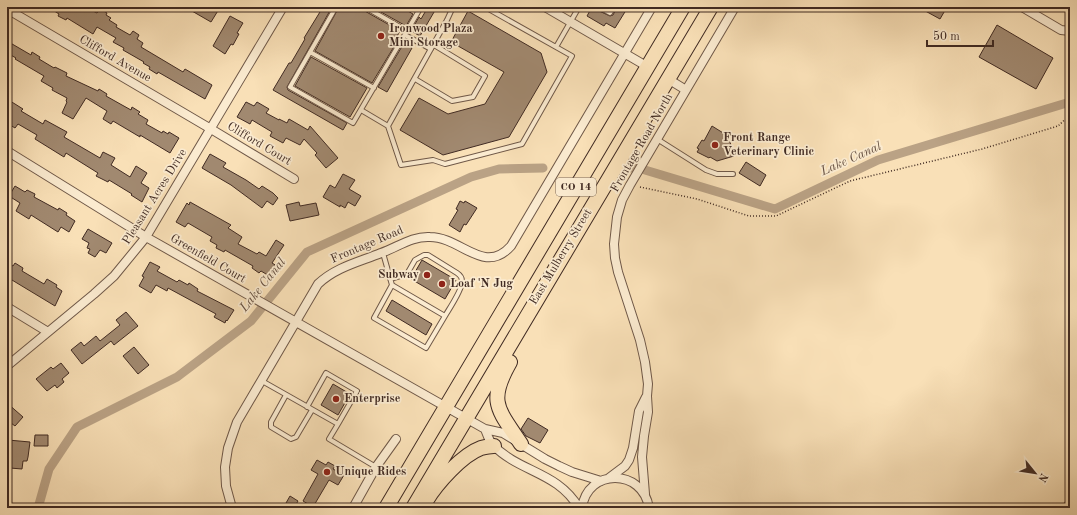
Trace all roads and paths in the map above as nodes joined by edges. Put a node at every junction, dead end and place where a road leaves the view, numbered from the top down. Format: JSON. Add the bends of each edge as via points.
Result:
{"nodes":[{"id":1,"x":336,"y":7,"type":"edge"},
{"id":2,"x":366,"y":7,"type":"edge"},
{"id":3,"x":421,"y":7,"type":"edge"},
{"id":4,"x":453,"y":7,"type":"edge"},
{"id":5,"x":485,"y":7,"type":"edge"},
{"id":6,"x":545,"y":7,"type":"edge"},
{"id":7,"x":579,"y":7,"type":"edge"},
{"id":8,"x":599,"y":7,"type":"edge"},
{"id":9,"x":614,"y":7,"type":"edge"},
{"id":10,"x":652,"y":7,"type":"edge"},
{"id":11,"x":683,"y":7,"type":"edge"},
{"id":12,"x":711,"y":7,"type":"edge"},
{"id":13,"x":735,"y":7,"type":"edge"},
{"id":14,"x":1022,"y":7,"type":"edge"},
{"id":15,"x":279,"y":8,"type":"edge"},
{"id":16,"x":7,"y":9,"type":"edge"},
{"id":17,"x":570,"y":22,"type":"junction"},
{"id":18,"x":1070,"y":31,"type":"edge"},
{"id":19,"x":406,"y":33,"type":"junction"},
{"id":20,"x":432,"y":47,"type":"junction"},
{"id":21,"x":556,"y":47,"type":"junction"},
{"id":22,"x":310,"y":52,"type":"junction"},
{"id":23,"x":624,"y":54,"type":"junction"},
{"id":24,"x":648,"y":67,"type":"junction"},
{"id":25,"x":415,"y":79,"type":"junction"},
{"id":26,"x":668,"y":79,"type":"junction"},
{"id":27,"x":374,"y":88,"type":"junction"},
{"id":28,"x":686,"y":90,"type":"junction"},
{"id":29,"x":361,"y":110,"type":"junction"},
{"id":30,"x":1070,"y":115,"type":"edge"},
{"id":31,"x":388,"y":126,"type":"junction"},
{"id":32,"x":211,"y":129,"type":"junction"},
{"id":33,"x":657,"y":139,"type":"junction"},
{"id":34,"x":7,"y":151,"type":"edge"},
{"id":35,"x":733,"y":174,"type":"dead end"},
{"id":36,"x":294,"y":179,"type":"dead end"},
{"id":37,"x":630,"y":185,"type":"junction"},
{"id":38,"x":146,"y":237,"type":"junction"},
{"id":39,"x":383,"y":253,"type":"junction"},
{"id":40,"x":555,"y":268,"type":"junction"},
{"id":41,"x":390,"y":279,"type":"junction"},
{"id":42,"x":392,"y":285,"type":"junction"},
{"id":43,"x":7,"y":307,"type":"edge"},
{"id":44,"x":445,"y":316,"type":"junction"},
{"id":45,"x":295,"y":322,"type":"junction"},
{"id":46,"x":48,"y":332,"type":"junction"},
{"id":47,"x":7,"y":366,"type":"edge"},
{"id":48,"x":262,"y":381,"type":"junction"},
{"id":49,"x":286,"y":395,"type":"junction"},
{"id":50,"x":646,"y":396,"type":"junction"},
{"id":51,"x":307,"y":407,"type":"junction"},
{"id":52,"x":446,"y":407,"type":"junction"},
{"id":53,"x":312,"y":410,"type":"junction"},
{"id":54,"x":466,"y":419,"type":"junction"},
{"id":55,"x":338,"y":424,"type":"junction"},
{"id":56,"x":485,"y":429,"type":"junction"},
{"id":57,"x":396,"y":439,"type":"dead end"},
{"id":58,"x":521,"y":444,"type":"junction"},
{"id":59,"x":494,"y":446,"type":"junction"},
{"id":60,"x":376,"y":467,"type":"junction"},
{"id":61,"x":605,"y":480,"type":"junction"},
{"id":62,"x":645,"y":494,"type":"junction"},
{"id":63,"x":1070,"y":503,"type":"edge"},
{"id":64,"x":232,"y":508,"type":"edge"},
{"id":65,"x":353,"y":508,"type":"edge"},
{"id":66,"x":386,"y":508,"type":"edge"},
{"id":67,"x":413,"y":508,"type":"edge"},
{"id":68,"x":422,"y":508,"type":"edge"},
{"id":69,"x":581,"y":508,"type":"edge"},
{"id":70,"x":649,"y":508,"type":"edge"},
{"id":71,"x":1066,"y":508,"type":"edge"}],
"edges":[{"from":1,"to":22,"type":"lane"},
{"from":2,"to":19,"type":"lane"},
{"from":3,"to":19,"type":"lane"},
{"from":4,"to":20,"type":"lane"},
{"from":5,"to":21,"type":"lane"},
{"from":6,"to":17,"type":"street"},
{"from":7,"to":17,"type":"lane"},
{"from":8,"to":9,"type":"lane","via":[[610,13]]},
{"from":10,"to":23,"type":"street","name":"Frontage Road"},
{"from":11,"to":24,"type":"highway","name":"East Mulberry Street","number":"CO 14"},
{"from":12,"to":26,"type":"highway","name":"East Mulberry Street","number":"CO 14"},
{"from":13,"to":28,"type":"street","name":"Frontage Road North"},
{"from":14,"to":18,"type":"street","via":[[1062,30]]},
{"from":15,"to":32,"type":"street","name":"Pleasant Acres Drive"},
{"from":16,"to":32,"type":"street","name":"Clifford Avenue"},
{"from":17,"to":21,"type":"lane"},
{"from":17,"to":23,"type":"street"},
{"from":19,"to":20,"type":"lane"},
{"from":19,"to":27,"type":"lane"},
{"from":20,"to":25,"type":"lane"},
{"from":20,"to":25,"type":"lane","via":[[485,76],[473,97],[452,101]]},
{"from":21,"to":31,"type":"lane","via":[[572,56],[522,144],[445,164],[433,160],[401,165]]},
{"from":22,"to":27,"type":"lane"},
{"from":22,"to":29,"type":"lane","via":[[290,87],[354,123]]},
{"from":23,"to":24,"type":"street"},
{"from":23,"to":39,"type":"street","name":"Frontage Road","via":[[504,254],[482,257],[453,242],[435,237],[410,240]]},
{"from":24,"to":52,"type":"highway","name":"East Mulberry Street","number":"CO 14"},
{"from":25,"to":31,"type":"lane"},
{"from":26,"to":28,"type":"street"},
{"from":26,"to":40,"type":"highway","name":"East Mulberry Street","number":"CO 14"},
{"from":27,"to":29,"type":"lane"},
{"from":28,"to":33,"type":"street","name":"Frontage Road North"},
{"from":29,"to":31,"type":"lane"},
{"from":30,"to":37,"type":"path","via":[[1058,126],[982,149],[850,181],[776,216],[749,216],[697,199]]},
{"from":32,"to":36,"type":"street","name":"Clifford Court"},
{"from":32,"to":38,"type":"street","name":"Pleasant Acres Drive"},
{"from":33,"to":35,"type":"lane","via":[[706,170],[717,174]]},
{"from":33,"to":37,"type":"street","name":"Frontage Road North"},
{"from":34,"to":38,"type":"street","name":"Greenfield Court"},
{"from":37,"to":50,"type":"street","name":"Frontage Road North","via":[[617,217],[614,258],[640,340],[648,384]]},
{"from":38,"to":45,"type":"street","name":"Greenfield Court"},
{"from":38,"to":46,"type":"street","name":"Pleasant Acres Drive","via":[[114,276]]},
{"from":39,"to":41,"type":"lane"},
{"from":39,"to":45,"type":"street","name":"Frontage Road","via":[[339,269],[325,277]]},
{"from":40,"to":54,"type":"highway","name":"East Mulberry Street","number":"CO 14"},
{"from":40,"to":58,"type":"highway","via":[[543,305],[504,372],[496,392],[501,414]]},
{"from":41,"to":42,"type":"lane"},
{"from":41,"to":44,"type":"lane","via":[[407,274],[415,260],[424,255],[458,273],[463,282],[461,289]]},
{"from":42,"to":44,"type":"lane"},
{"from":42,"to":44,"type":"lane","via":[[374,318],[426,348]]},
{"from":43,"to":46,"type":"street"},
{"from":45,"to":48,"type":"street","name":"Frontage Road"},
{"from":45,"to":52,"type":"street","name":"Greenfield Court"},
{"from":46,"to":47,"type":"street","name":"Pleasant Acres Drive"},
{"from":48,"to":49,"type":"lane"},
{"from":48,"to":64,"type":"street","name":"Frontage Road","via":[[237,422],[228,448],[226,486]]},
{"from":49,"to":51,"type":"lane"},
{"from":49,"to":53,"type":"lane","via":[[271,422],[271,428],[291,439],[296,437]]},
{"from":50,"to":61,"type":"street","via":[[639,411],[629,460],[625,466]]},
{"from":50,"to":62,"type":"street","via":[[648,412],[642,457]]},
{"from":51,"to":53,"type":"lane"},
{"from":51,"to":55,"type":"lane","via":[[326,373],[357,391]]},
{"from":52,"to":54,"type":"street","name":"Greenfield Court"},
{"from":52,"to":66,"type":"highway","name":"East Mulberry Street","number":"CO 14"},
{"from":53,"to":55,"type":"lane"},
{"from":54,"to":56,"type":"street","name":"Greenfield Court"},
{"from":54,"to":67,"type":"highway","name":"East Mulberry Street","number":"CO 14"},
{"from":55,"to":60,"type":"lane","via":[[329,439]]},
{"from":56,"to":58,"type":"street","name":"Greenfield Court","via":[[503,433]]},
{"from":56,"to":59,"type":"street"},
{"from":57,"to":60,"type":"street"},
{"from":58,"to":61,"type":"street","name":"Greenfield Court","via":[[572,472]]},
{"from":59,"to":68,"type":"highway","via":[[481,448],[459,463],[437,486]]},
{"from":59,"to":69,"type":"street","via":[[505,455],[554,481],[573,497]]},
{"from":60,"to":65,"type":"street"},
{"from":61,"to":62,"type":"street","name":"Greenfield Court","via":[[623,478],[638,486]]},
{"from":61,"to":69,"type":"street","via":[[589,490]]},
{"from":62,"to":70,"type":"street"},
{"from":63,"to":71,"type":"street"}]}
